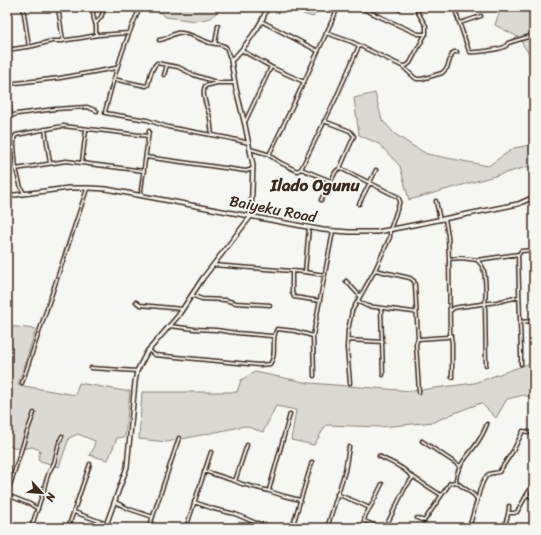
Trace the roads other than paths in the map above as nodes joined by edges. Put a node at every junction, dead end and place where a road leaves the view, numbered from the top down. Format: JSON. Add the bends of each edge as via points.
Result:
{"nodes":[{"id":1,"x":23,"y":7,"type":"edge"},
{"id":2,"x":58,"y":7,"type":"edge"},
{"id":3,"x":92,"y":7,"type":"edge"},
{"id":4,"x":105,"y":7,"type":"edge"},
{"id":5,"x":266,"y":7,"type":"edge"},
{"id":6,"x":339,"y":7,"type":"edge"},
{"id":7,"x":359,"y":7,"type":"edge"},
{"id":8,"x":417,"y":7,"type":"edge"},
{"id":9,"x":454,"y":7,"type":"edge"},
{"id":10,"x":140,"y":8,"type":"dead end"},
{"id":11,"x":481,"y":16,"type":"dead end"},
{"id":12,"x":261,"y":21,"type":"junction"},
{"id":13,"x":96,"y":23,"type":"junction"},
{"id":14,"x":460,"y":23,"type":"junction"},
{"id":15,"x":218,"y":26,"type":"dead end"},
{"id":16,"x":129,"y":33,"type":"junction"},
{"id":17,"x":326,"y":33,"type":"junction"},
{"id":18,"x":426,"y":34,"type":"junction"},
{"id":19,"x":96,"y":35,"type":"junction"},
{"id":20,"x":534,"y":35,"type":"edge"},
{"id":21,"x":159,"y":40,"type":"dead end"},
{"id":22,"x":63,"y":41,"type":"junction"},
{"id":23,"x":215,"y":44,"type":"junction"},
{"id":24,"x":359,"y":46,"type":"junction"},
{"id":25,"x":29,"y":47,"type":"junction"},
{"id":26,"x":7,"y":50,"type":"edge"},
{"id":27,"x":241,"y":50,"type":"junction"},
{"id":28,"x":318,"y":51,"type":"junction"},
{"id":29,"x":457,"y":52,"type":"dead end"},
{"id":30,"x":231,"y":61,"type":"junction"},
{"id":31,"x":167,"y":65,"type":"junction"},
{"id":32,"x":402,"y":66,"type":"junction"},
{"id":33,"x":271,"y":67,"type":"junction"},
{"id":34,"x":116,"y":68,"type":"junction"},
{"id":35,"x":164,"y":75,"type":"dead end"},
{"id":36,"x":113,"y":79,"type":"junction"},
{"id":37,"x":235,"y":82,"type":"junction"},
{"id":38,"x":304,"y":82,"type":"junction"},
{"id":39,"x":219,"y":83,"type":"junction"},
{"id":40,"x":7,"y":84,"type":"edge"},
{"id":41,"x":7,"y":89,"type":"edge"},
{"id":42,"x":97,"y":111,"type":"dead end"},
{"id":43,"x":11,"y":116,"type":"junction"},
{"id":44,"x":7,"y":118,"type":"edge"},
{"id":45,"x":324,"y":121,"type":"junction"},
{"id":46,"x":245,"y":123,"type":"junction"},
{"id":47,"x":45,"y":129,"type":"junction"},
{"id":48,"x":86,"y":130,"type":"junction"},
{"id":49,"x":149,"y":131,"type":"dead end"},
{"id":50,"x":212,"y":135,"type":"junction"},
{"id":51,"x":148,"y":136,"type":"junction"},
{"id":52,"x":249,"y":143,"type":"junction"},
{"id":53,"x":250,"y":149,"type":"junction"},
{"id":54,"x":269,"y":155,"type":"junction"},
{"id":55,"x":146,"y":157,"type":"junction"},
{"id":56,"x":50,"y":163,"type":"junction"},
{"id":57,"x":82,"y":163,"type":"junction"},
{"id":58,"x":340,"y":168,"type":"junction"},
{"id":59,"x":16,"y":169,"type":"junction"},
{"id":60,"x":253,"y":169,"type":"junction"},
{"id":61,"x":301,"y":169,"type":"junction"},
{"id":62,"x":376,"y":170,"type":"dead end"},
{"id":63,"x":144,"y":171,"type":"junction"},
{"id":64,"x":246,"y":171,"type":"junction"},
{"id":65,"x":253,"y":175,"type":"junction"},
{"id":66,"x":331,"y":181,"type":"junction"},
{"id":67,"x":370,"y":183,"type":"junction"},
{"id":68,"x":20,"y":188,"type":"junction"},
{"id":69,"x":87,"y":188,"type":"junction"},
{"id":70,"x":25,"y":194,"type":"junction"},
{"id":71,"x":18,"y":195,"type":"junction"},
{"id":72,"x":7,"y":196,"type":"edge"},
{"id":73,"x":140,"y":196,"type":"junction"},
{"id":74,"x":534,"y":197,"type":"edge"},
{"id":75,"x":321,"y":200,"type":"dead end"},
{"id":76,"x":436,"y":201,"type":"dead end"},
{"id":77,"x":359,"y":204,"type":"dead end"},
{"id":78,"x":251,"y":216,"type":"junction"},
{"id":79,"x":445,"y":219,"type":"junction"},
{"id":80,"x":440,"y":220,"type":"junction"},
{"id":81,"x":309,"y":227,"type":"junction"},
{"id":82,"x":390,"y":230,"type":"junction"},
{"id":83,"x":333,"y":231,"type":"junction"},
{"id":84,"x":534,"y":250,"type":"edge"},
{"id":85,"x":519,"y":254,"type":"junction"},
{"id":86,"x":449,"y":259,"type":"junction"},
{"id":87,"x":477,"y":260,"type":"junction"},
{"id":88,"x":213,"y":265,"type":"junction"},
{"id":89,"x":375,"y":270,"type":"junction"},
{"id":90,"x":292,"y":271,"type":"junction"},
{"id":91,"x":305,"y":272,"type":"junction"},
{"id":92,"x":325,"y":274,"type":"junction"},
{"id":93,"x":346,"y":281,"type":"dead end"},
{"id":94,"x":191,"y":295,"type":"junction"},
{"id":95,"x":360,"y":296,"type":"junction"},
{"id":96,"x":519,"y":298,"type":"junction"},
{"id":97,"x":358,"y":300,"type":"junction"},
{"id":98,"x":320,"y":301,"type":"junction"},
{"id":99,"x":136,"y":302,"type":"dead end"},
{"id":100,"x":485,"y":304,"type":"junction"},
{"id":101,"x":270,"y":305,"type":"dead end"},
{"id":102,"x":450,"y":306,"type":"junction"},
{"id":103,"x":381,"y":308,"type":"junction"},
{"id":104,"x":454,"y":308,"type":"junction"},
{"id":105,"x":416,"y":309,"type":"junction"},
{"id":106,"x":182,"y":310,"type":"junction"},
{"id":107,"x":450,"y":311,"type":"junction"},
{"id":108,"x":413,"y":312,"type":"junction"},
{"id":109,"x":416,"y":314,"type":"junction"},
{"id":110,"x":534,"y":321,"type":"edge"},
{"id":111,"x":520,"y":322,"type":"junction"},
{"id":112,"x":170,"y":326,"type":"junction"},
{"id":113,"x":451,"y":335,"type":"junction"},
{"id":114,"x":274,"y":336,"type":"junction"},
{"id":115,"x":313,"y":336,"type":"junction"},
{"id":116,"x":418,"y":339,"type":"junction"},
{"id":117,"x":348,"y":340,"type":"junction"},
{"id":118,"x":382,"y":342,"type":"junction"},
{"id":119,"x":148,"y":350,"type":"junction"},
{"id":120,"x":521,"y":364,"type":"dead end"},
{"id":121,"x":486,"y":365,"type":"dead end"},
{"id":122,"x":91,"y":368,"type":"dead end"},
{"id":123,"x":137,"y":371,"type":"junction"},
{"id":124,"x":383,"y":375,"type":"dead end"},
{"id":125,"x":314,"y":376,"type":"dead end"},
{"id":126,"x":452,"y":377,"type":"dead end"},
{"id":127,"x":350,"y":382,"type":"dead end"},
{"id":128,"x":22,"y":383,"type":"dead end"},
{"id":129,"x":419,"y":392,"type":"dead end"},
{"id":130,"x":34,"y":413,"type":"dead end"},
{"id":131,"x":290,"y":414,"type":"dead end"},
{"id":132,"x":487,"y":424,"type":"dead end"},
{"id":133,"x":534,"y":433,"type":"edge"},
{"id":134,"x":62,"y":436,"type":"dead end"},
{"id":135,"x":179,"y":438,"type":"dead end"},
{"id":136,"x":422,"y":441,"type":"dead end"},
{"id":137,"x":247,"y":445,"type":"dead end"},
{"id":138,"x":349,"y":447,"type":"dead end"},
{"id":139,"x":211,"y":452,"type":"dead end"},
{"id":140,"x":379,"y":456,"type":"dead end"},
{"id":141,"x":312,"y":462,"type":"dead end"},
{"id":142,"x":90,"y":464,"type":"dead end"},
{"id":143,"x":460,"y":466,"type":"junction"},
{"id":144,"x":204,"y":471,"type":"junction"},
{"id":145,"x":413,"y":477,"type":"junction"},
{"id":146,"x":235,"y":481,"type":"junction"},
{"id":147,"x":456,"y":482,"type":"junction"},
{"id":148,"x":534,"y":482,"type":"edge"},
{"id":149,"x":382,"y":484,"type":"dead end"},
{"id":150,"x":269,"y":490,"type":"junction"},
{"id":151,"x":478,"y":492,"type":"junction"},
{"id":152,"x":337,"y":494,"type":"junction"},
{"id":153,"x":473,"y":494,"type":"junction"},
{"id":154,"x":527,"y":494,"type":"junction"},
{"id":155,"x":7,"y":495,"type":"edge"},
{"id":156,"x":441,"y":495,"type":"junction"},
{"id":157,"x":477,"y":499,"type":"junction"},
{"id":158,"x":534,"y":499,"type":"edge"},
{"id":159,"x":300,"y":500,"type":"junction"},
{"id":160,"x":115,"y":502,"type":"junction"},
{"id":161,"x":194,"y":502,"type":"junction"},
{"id":162,"x":509,"y":506,"type":"dead end"},
{"id":163,"x":369,"y":508,"type":"junction"},
{"id":164,"x":38,"y":509,"type":"junction"},
{"id":165,"x":74,"y":512,"type":"junction"},
{"id":166,"x":509,"y":512,"type":"junction"},
{"id":167,"x":152,"y":517,"type":"junction"},
{"id":168,"x":417,"y":518,"type":"dead end"},
{"id":169,"x":364,"y":521,"type":"junction"},
{"id":170,"x":258,"y":523,"type":"junction"},
{"id":171,"x":106,"y":524,"type":"junction"},
{"id":172,"x":31,"y":528,"type":"edge"},
{"id":173,"x":68,"y":528,"type":"edge"},
{"id":174,"x":105,"y":528,"type":"edge"},
{"id":175,"x":149,"y":528,"type":"edge"},
{"id":176,"x":186,"y":528,"type":"edge"},
{"id":177,"x":256,"y":528,"type":"edge"},
{"id":178,"x":275,"y":528,"type":"edge"},
{"id":179,"x":292,"y":528,"type":"edge"},
{"id":180,"x":327,"y":528,"type":"edge"},
{"id":181,"x":363,"y":528,"type":"edge"},
{"id":182,"x":381,"y":528,"type":"edge"},
{"id":183,"x":385,"y":528,"type":"edge"},
{"id":184,"x":469,"y":528,"type":"edge"},
{"id":185,"x":504,"y":528,"type":"edge"}],
"edges":[{"from":1,"to":25,"type":"street"},
{"from":2,"to":22,"type":"street"},
{"from":3,"to":13,"type":"street"},
{"from":4,"to":13,"type":"street"},
{"from":5,"to":12,"type":"street"},
{"from":6,"to":17,"type":"street"},
{"from":7,"to":18,"type":"street","via":[[418,34]]},
{"from":8,"to":18,"type":"street","via":[[426,26]]},
{"from":9,"to":14,"type":"street"},
{"from":10,"to":16,"type":"street"},
{"from":11,"to":14,"type":"street"},
{"from":12,"to":27,"type":"street"},
{"from":12,"to":28,"type":"street"},
{"from":13,"to":19,"type":"street"},
{"from":14,"to":20,"type":"street","via":[[469,51],[472,53],[502,48]]},
{"from":15,"to":23,"type":"street"},
{"from":16,"to":19,"type":"street"},
{"from":16,"to":34,"type":"street"},
{"from":17,"to":24,"type":"street"},
{"from":17,"to":28,"type":"street"},
{"from":18,"to":32,"type":"street","via":[[410,63]]},
{"from":19,"to":22,"type":"street"},
{"from":21,"to":23,"type":"street","via":[[181,33]]},
{"from":22,"to":25,"type":"street"},
{"from":23,"to":30,"type":"street","via":[[226,47]]},
{"from":24,"to":32,"type":"street"},
{"from":24,"to":45,"type":"street"},
{"from":25,"to":26,"type":"street"},
{"from":27,"to":30,"type":"street"},
{"from":27,"to":33,"type":"street"},
{"from":28,"to":38,"type":"street"},
{"from":29,"to":32,"type":"street","via":[[452,54],[445,71],[422,79],[415,78]]},
{"from":30,"to":37,"type":"street"},
{"from":31,"to":35,"type":"street"},
{"from":31,"to":36,"type":"street","via":[[154,65],[146,86]]},
{"from":31,"to":39,"type":"street"},
{"from":33,"to":38,"type":"street"},
{"from":33,"to":46,"type":"street"},
{"from":34,"to":36,"type":"street"},
{"from":34,"to":40,"type":"street"},
{"from":36,"to":50,"type":"street","via":[[105,113]]},
{"from":37,"to":39,"type":"street"},
{"from":37,"to":46,"type":"street"},
{"from":38,"to":54,"type":"street"},
{"from":39,"to":50,"type":"street","via":[[205,86],[203,91],[211,120]]},
{"from":41,"to":43,"type":"street"},
{"from":42,"to":43,"type":"street","via":[[87,108],[55,109]]},
{"from":43,"to":44,"type":"street"},
{"from":45,"to":58,"type":"street","via":[[350,131],[354,136]]},
{"from":45,"to":61,"type":"street"},
{"from":46,"to":52,"type":"street"},
{"from":47,"to":48,"type":"street","via":[[63,126]]},
{"from":47,"to":56,"type":"street"},
{"from":47,"to":59,"type":"street","via":[[14,136]]},
{"from":48,"to":51,"type":"street"},
{"from":48,"to":57,"type":"street"},
{"from":49,"to":51,"type":"street"},
{"from":50,"to":52,"type":"street"},
{"from":51,"to":55,"type":"street"},
{"from":52,"to":53,"type":"street"},
{"from":53,"to":54,"type":"street"},
{"from":53,"to":60,"type":"street"},
{"from":54,"to":61,"type":"street","via":[[297,171]]},
{"from":55,"to":63,"type":"street"},
{"from":55,"to":64,"type":"street"},
{"from":56,"to":57,"type":"street"},
{"from":56,"to":59,"type":"street"},
{"from":57,"to":63,"type":"street"},
{"from":58,"to":66,"type":"street"},
{"from":58,"to":67,"type":"street"},
{"from":59,"to":68,"type":"street"},
{"from":60,"to":64,"type":"street"},
{"from":60,"to":65,"type":"street"},
{"from":61,"to":66,"type":"street"},
{"from":62,"to":67,"type":"street"},
{"from":63,"to":73,"type":"street"},
{"from":64,"to":65,"type":"street"},
{"from":65,"to":78,"type":"street"},
{"from":66,"to":75,"type":"street"},
{"from":67,"to":77,"type":"street"},
{"from":67,"to":82,"type":"street","via":[[400,201]]},
{"from":68,"to":70,"type":"street"},
{"from":68,"to":71,"type":"street"},
{"from":69,"to":70,"type":"street","name":"Baiyeku Road"},
{"from":69,"to":73,"type":"street","name":"Baiyeku Road"},
{"from":69,"to":128,"type":"street"},
{"from":70,"to":71,"type":"street","name":"Baiyeku Road"},
{"from":71,"to":72,"type":"street","name":"Baiyeku Road"},
{"from":73,"to":78,"type":"street","name":"Baiyeku Road"},
{"from":74,"to":79,"type":"street","name":"Baiyeku Road","via":[[518,204]]},
{"from":76,"to":80,"type":"street"},
{"from":78,"to":81,"type":"street","name":"Baiyeku Road"},
{"from":78,"to":88,"type":"street"},
{"from":79,"to":80,"type":"street","name":"Baiyeku Road"},
{"from":79,"to":86,"type":"street"},
{"from":80,"to":82,"type":"street","name":"Baiyeku Road"},
{"from":81,"to":83,"type":"street","name":"Baiyeku Road"},
{"from":81,"to":91,"type":"street"},
{"from":82,"to":83,"type":"street","name":"Baiyeku Road"},
{"from":82,"to":89,"type":"street","via":[[390,237]]},
{"from":83,"to":92,"type":"street"},
{"from":84,"to":85,"type":"street","via":[[521,251]]},
{"from":85,"to":87,"type":"street"},
{"from":85,"to":96,"type":"street"},
{"from":86,"to":87,"type":"street"},
{"from":86,"to":102,"type":"street"},
{"from":87,"to":100,"type":"street","via":[[483,269]]},
{"from":88,"to":90,"type":"street"},
{"from":88,"to":94,"type":"street"},
{"from":89,"to":95,"type":"street"},
{"from":89,"to":105,"type":"street","via":[[413,279]]},
{"from":90,"to":91,"type":"street"},
{"from":90,"to":98,"type":"street","via":[[294,297]]},
{"from":91,"to":92,"type":"street"},
{"from":92,"to":98,"type":"street"},
{"from":93,"to":95,"type":"street"},
{"from":94,"to":101,"type":"street","via":[[202,299]]},
{"from":94,"to":106,"type":"street"},
{"from":95,"to":97,"type":"street"},
{"from":96,"to":100,"type":"street"},
{"from":96,"to":111,"type":"street"},
{"from":97,"to":103,"type":"street","via":[[367,306]]},
{"from":97,"to":117,"type":"street","via":[[352,311]]},
{"from":98,"to":115,"type":"street"},
{"from":99,"to":106,"type":"street","via":[[140,305]]},
{"from":100,"to":104,"type":"street"},
{"from":100,"to":121,"type":"street"},
{"from":102,"to":104,"type":"street"},
{"from":102,"to":107,"type":"street"},
{"from":103,"to":108,"type":"street"},
{"from":103,"to":118,"type":"street"},
{"from":104,"to":107,"type":"street"},
{"from":105,"to":108,"type":"street"},
{"from":105,"to":109,"type":"street"},
{"from":106,"to":112,"type":"street"},
{"from":107,"to":113,"type":"street"},
{"from":108,"to":109,"type":"street"},
{"from":109,"to":116,"type":"street"},
{"from":110,"to":111,"type":"street"},
{"from":111,"to":120,"type":"street"},
{"from":112,"to":114,"type":"street"},
{"from":112,"to":119,"type":"street"},
{"from":113,"to":116,"type":"street"},
{"from":113,"to":126,"type":"street"},
{"from":114,"to":115,"type":"street","via":[[278,328]]},
{"from":114,"to":119,"type":"street","via":[[273,358],[270,364],[250,365],[155,355]]},
{"from":115,"to":125,"type":"street"},
{"from":116,"to":129,"type":"street","via":[[416,344]]},
{"from":117,"to":118,"type":"street"},
{"from":117,"to":127,"type":"street"},
{"from":118,"to":124,"type":"street"},
{"from":119,"to":123,"type":"street"},
{"from":122,"to":123,"type":"street"},
{"from":123,"to":160,"type":"street","via":[[127,467]]},
{"from":130,"to":155,"type":"street"},
{"from":131,"to":150,"type":"street"},
{"from":132,"to":143,"type":"street","via":[[483,434]]},
{"from":133,"to":151,"type":"street","via":[[524,430],[522,432],[502,469],[498,473],[486,476]]},
{"from":134,"to":164,"type":"street"},
{"from":135,"to":167,"type":"street"},
{"from":136,"to":143,"type":"street"},
{"from":137,"to":146,"type":"street"},
{"from":138,"to":152,"type":"street","via":[[345,471]]},
{"from":139,"to":144,"type":"street"},
{"from":140,"to":145,"type":"street","via":[[406,470]]},
{"from":141,"to":159,"type":"street"},
{"from":142,"to":165,"type":"street"},
{"from":143,"to":147,"type":"street"},
{"from":144,"to":146,"type":"street"},
{"from":144,"to":161,"type":"street"},
{"from":145,"to":156,"type":"street"},
{"from":145,"to":183,"type":"street"},
{"from":146,"to":150,"type":"street"},
{"from":147,"to":153,"type":"street"},
{"from":147,"to":156,"type":"street","via":[[450,483]]},
{"from":148,"to":154,"type":"street"},
{"from":149,"to":163,"type":"street"},
{"from":150,"to":159,"type":"street"},
{"from":151,"to":153,"type":"street"},
{"from":151,"to":157,"type":"street"},
{"from":152,"to":163,"type":"street"},
{"from":152,"to":180,"type":"street"},
{"from":153,"to":157,"type":"street"},
{"from":154,"to":158,"type":"street"},
{"from":154,"to":166,"type":"street","via":[[515,513]]},
{"from":155,"to":164,"type":"street"},
{"from":156,"to":168,"type":"street","via":[[424,521]]},
{"from":157,"to":184,"type":"street"},
{"from":159,"to":179,"type":"street"},
{"from":160,"to":167,"type":"street"},
{"from":160,"to":171,"type":"street"},
{"from":161,"to":170,"type":"street"},
{"from":161,"to":176,"type":"street"},
{"from":162,"to":166,"type":"street"},
{"from":163,"to":169,"type":"street"},
{"from":164,"to":172,"type":"street"},
{"from":165,"to":171,"type":"street"},
{"from":165,"to":173,"type":"street"},
{"from":166,"to":185,"type":"street"},
{"from":167,"to":175,"type":"street"},
{"from":169,"to":181,"type":"street"},
{"from":169,"to":182,"type":"street"},
{"from":170,"to":177,"type":"street"},
{"from":170,"to":178,"type":"street"},
{"from":171,"to":174,"type":"street"}]}
